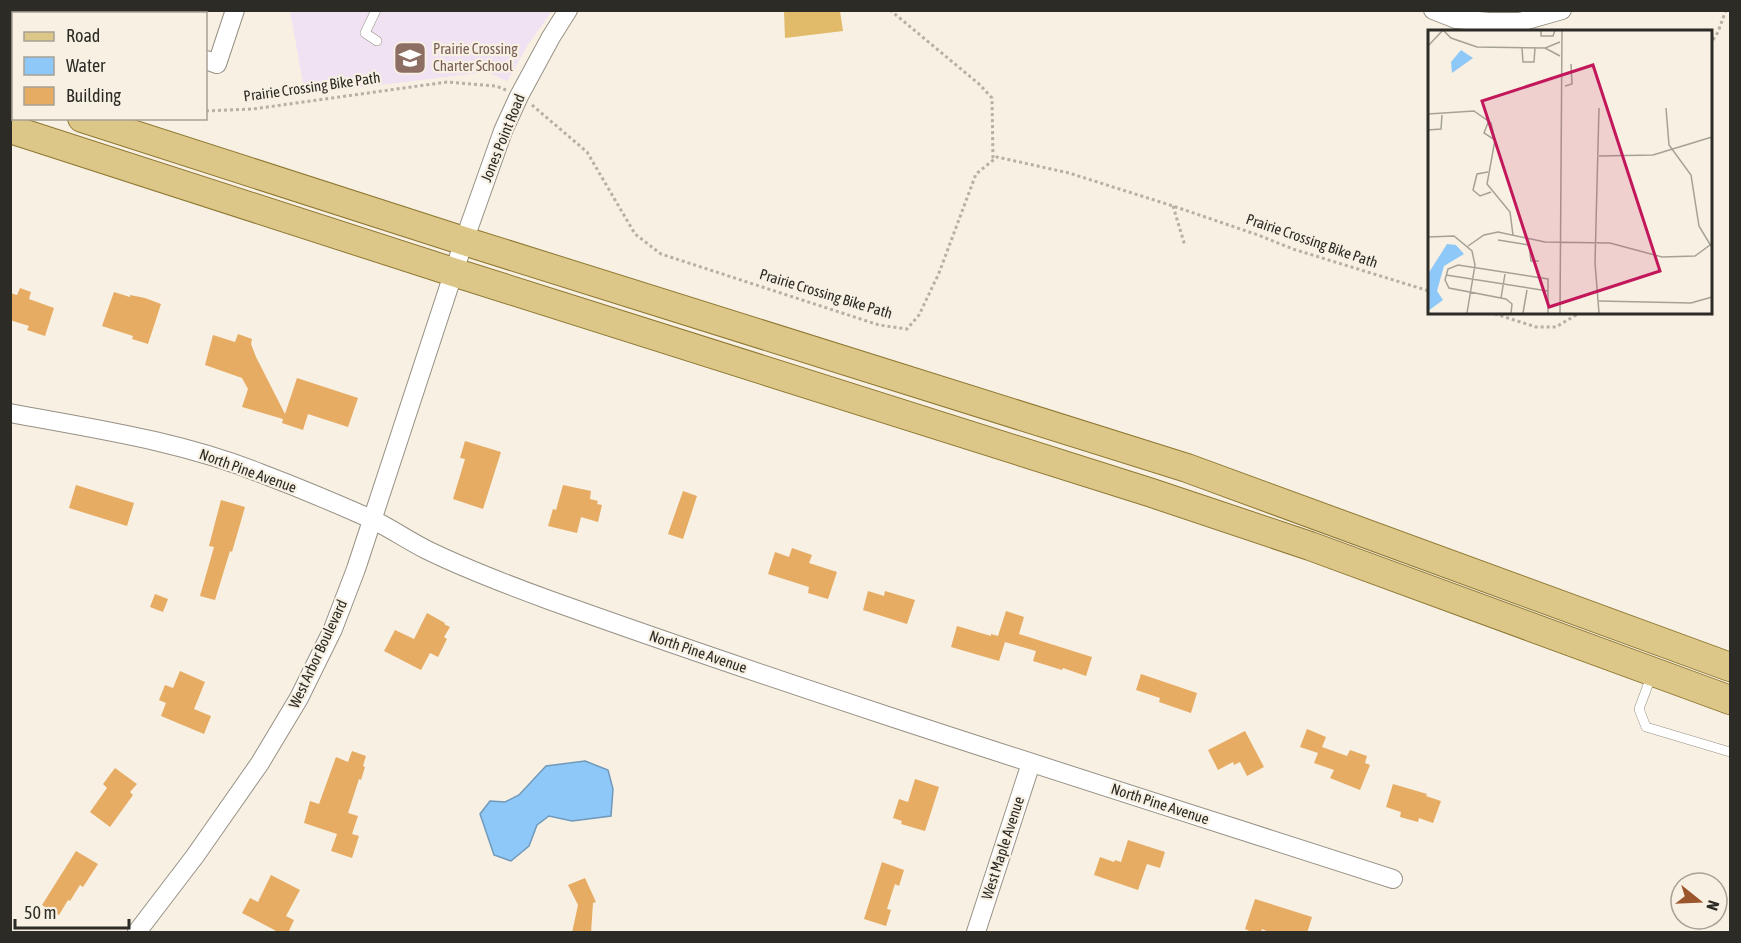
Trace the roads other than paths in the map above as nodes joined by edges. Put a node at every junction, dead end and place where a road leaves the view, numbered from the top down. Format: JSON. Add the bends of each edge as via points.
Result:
{"nodes":[{"id":1,"x":235,"y":10,"type":"edge"},
{"id":2,"x":376,"y":10,"type":"edge"},
{"id":3,"x":568,"y":10,"type":"edge"},
{"id":4,"x":1433,"y":10,"type":"edge"},
{"id":5,"x":1563,"y":10,"type":"edge"},
{"id":6,"x":377,"y":40,"type":"dead end"},
{"id":7,"x":211,"y":62,"type":"edge"},
{"id":8,"x":88,"y":120,"type":"edge"},
{"id":9,"x":10,"y":129,"type":"edge"},
{"id":10,"x":464,"y":241,"type":"junction"},
{"id":11,"x":453,"y":272,"type":"junction"},
{"id":12,"x":10,"y":413,"type":"edge"},
{"id":13,"x":372,"y":519,"type":"junction"},
{"id":14,"x":1731,"y":667,"type":"edge"},
{"id":15,"x":1653,"y":672,"type":"junction"},
{"id":16,"x":1731,"y":700,"type":"edge"},
{"id":17,"x":1731,"y":752,"type":"edge"},
{"id":18,"x":1031,"y":763,"type":"junction"},
{"id":19,"x":1393,"y":879,"type":"dead end"},
{"id":20,"x":137,"y":933,"type":"edge"},
{"id":21,"x":976,"y":933,"type":"edge"}],
"edges":[{"from":1,"to":7,"type":"street"},
{"from":2,"to":6,"type":"lane","via":[[365,33]]},
{"from":3,"to":10,"type":"street","name":"Jones Point Road","via":[[503,131]]},
{"from":4,"to":5,"type":"street","via":[[1456,19],[1509,22]]},
{"from":8,"to":10,"type":"main road"},
{"from":9,"to":11,"type":"main road"},
{"from":10,"to":11,"type":"street","name":"Jones Point Road"},
{"from":10,"to":14,"type":"main road","via":[[1187,468]]},
{"from":11,"to":13,"type":"street","name":"West Arbor Boulevard"},
{"from":11,"to":15,"type":"main road","via":[[1152,493],[1310,546]]},
{"from":12,"to":13,"type":"street","name":"North Pine Avenue","via":[[153,440],[223,459]]},
{"from":13,"to":18,"type":"street","name":"North Pine Avenue","via":[[427,550],[506,584],[706,656]]},
{"from":13,"to":20,"type":"street","name":"West Arbor Boulevard","via":[[333,629],[299,698],[260,764]]},
{"from":15,"to":16,"type":"main road"},
{"from":15,"to":17,"type":"lane","via":[[1639,709],[1646,727]]},
{"from":18,"to":19,"type":"street","name":"North Pine Avenue"},
{"from":18,"to":21,"type":"street","name":"West Maple Avenue"}]}
